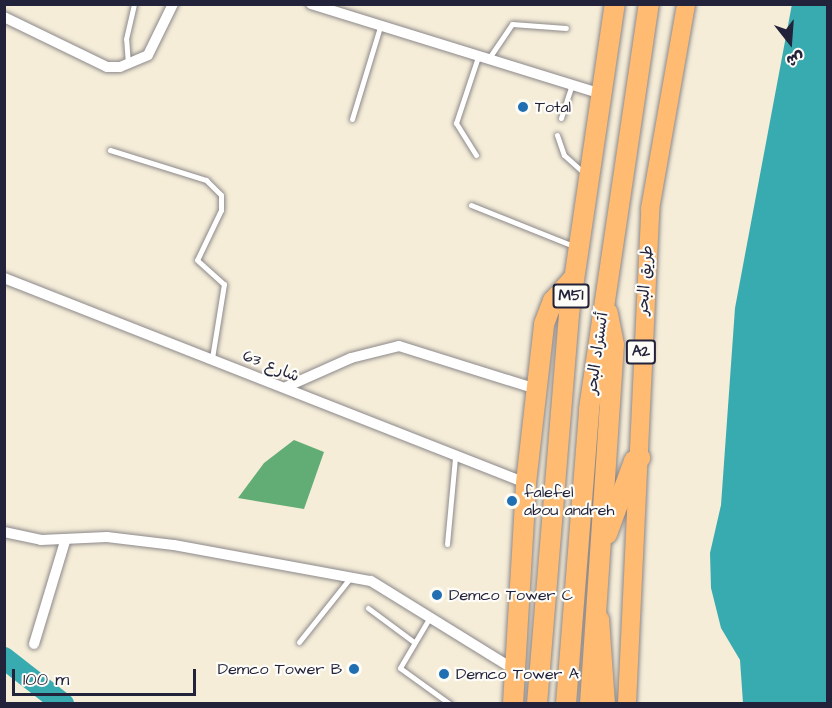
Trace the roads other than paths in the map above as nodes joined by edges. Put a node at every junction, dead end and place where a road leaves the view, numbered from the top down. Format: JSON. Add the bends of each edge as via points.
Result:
{"nodes":[{"id":1,"x":134,"y":4,"type":"edge"},
{"id":2,"x":173,"y":4,"type":"edge"},
{"id":3,"x":310,"y":4,"type":"edge"},
{"id":4,"x":354,"y":4,"type":"edge"},
{"id":5,"x":649,"y":4,"type":"edge"},
{"id":6,"x":686,"y":4,"type":"edge"},
{"id":7,"x":614,"y":5,"type":"edge"},
{"id":8,"x":4,"y":17,"type":"edge"},
{"id":9,"x":351,"y":17,"type":"junction"},
{"id":10,"x":380,"y":27,"type":"junction"},
{"id":11,"x":566,"y":28,"type":"dead end"},
{"id":12,"x":483,"y":59,"type":"junction"},
{"id":13,"x":129,"y":65,"type":"junction"},
{"id":14,"x":572,"y":85,"type":"junction"},
{"id":15,"x":598,"y":93,"type":"junction"},
{"id":16,"x":561,"y":118,"type":"dead end"},
{"id":17,"x":352,"y":119,"type":"dead end"},
{"id":18,"x":557,"y":135,"type":"dead end"},
{"id":19,"x":110,"y":150,"type":"dead end"},
{"id":20,"x":476,"y":155,"type":"dead end"},
{"id":21,"x":587,"y":176,"type":"junction"},
{"id":22,"x":471,"y":205,"type":"dead end"},
{"id":23,"x":577,"y":247,"type":"junction"},
{"id":24,"x":4,"y":278,"type":"edge"},
{"id":25,"x":573,"y":279,"type":"junction"},
{"id":26,"x":605,"y":296,"type":"junction"},
{"id":27,"x":212,"y":358,"type":"junction"},
{"id":28,"x":286,"y":387,"type":"junction"},
{"id":29,"x":536,"y":389,"type":"junction"},
{"id":30,"x":455,"y":458,"type":"junction"},
{"id":31,"x":640,"y":458,"type":"junction"},
{"id":32,"x":526,"y":483,"type":"junction"},
{"id":33,"x":4,"y":532,"type":"edge"},
{"id":34,"x":65,"y":541,"type":"junction"},
{"id":35,"x":447,"y":544,"type":"dead end"},
{"id":36,"x":600,"y":550,"type":"junction"},
{"id":37,"x":351,"y":576,"type":"junction"},
{"id":38,"x":595,"y":591,"type":"junction"},
{"id":39,"x":368,"y":608,"type":"dead end"},
{"id":40,"x":431,"y":615,"type":"junction"},
{"id":41,"x":299,"y":642,"type":"dead end"},
{"id":42,"x":414,"y":642,"type":"junction"},
{"id":43,"x":34,"y":644,"type":"dead end"},
{"id":44,"x":515,"y":670,"type":"junction"},
{"id":45,"x":450,"y":704,"type":"edge"},
{"id":46,"x":513,"y":704,"type":"edge"},
{"id":47,"x":537,"y":704,"type":"edge"},
{"id":48,"x":566,"y":704,"type":"edge"},
{"id":49,"x":590,"y":704,"type":"edge"},
{"id":50,"x":606,"y":704,"type":"edge"},
{"id":51,"x":627,"y":704,"type":"edge"}],
"edges":[{"from":1,"to":13,"type":"lane","via":[[126,39]]},
{"from":2,"to":13,"type":"street","via":[[148,55]]},
{"from":3,"to":9,"type":"street"},
{"from":4,"to":9,"type":"street"},
{"from":5,"to":26,"type":"highway","name":"أتستراد البحر","number":"M51"},
{"from":6,"to":31,"type":"highway","name":"طريق البحر","number":"A2","via":[[650,209]]},
{"from":7,"to":15,"type":"highway","name":"أتستراد البحر","number":"M51"},
{"from":8,"to":13,"type":"street","via":[[107,67]]},
{"from":9,"to":10,"type":"street"},
{"from":10,"to":12,"type":"street"},
{"from":10,"to":17,"type":"lane"},
{"from":11,"to":12,"type":"lane","via":[[512,24]]},
{"from":12,"to":14,"type":"street"},
{"from":12,"to":20,"type":"lane","via":[[456,123]]},
{"from":14,"to":15,"type":"street"},
{"from":14,"to":16,"type":"lane"},
{"from":15,"to":21,"type":"highway","name":"أتستراد البحر","number":"M51"},
{"from":18,"to":21,"type":"lane","via":[[564,155]]},
{"from":19,"to":27,"type":"lane","via":[[217,186],[221,210],[197,260],[224,284]]},
{"from":21,"to":23,"type":"highway","name":"أتستراد البحر","number":"M51"},
{"from":22,"to":23,"type":"lane"},
{"from":23,"to":25,"type":"highway","name":"أتستراد البحر","number":"M51"},
{"from":24,"to":27,"type":"street","name":"شارع 63"},
{"from":25,"to":29,"type":"highway","via":[[548,313]]},
{"from":25,"to":47,"type":"highway","name":"أتستراد البحر","number":"M51","via":[[543,590]]},
{"from":26,"to":36,"type":"highway","via":[[614,345]]},
{"from":26,"to":48,"type":"highway","name":"أتستراد البحر","number":"M51","via":[[589,409]]},
{"from":27,"to":28,"type":"street","name":"شارع 63"},
{"from":28,"to":29,"type":"street","via":[[351,358],[399,346]]},
{"from":28,"to":30,"type":"street","name":"شارع 63"},
{"from":29,"to":32,"type":"highway"},
{"from":30,"to":32,"type":"street","name":"شارع 63"},
{"from":30,"to":35,"type":"lane"},
{"from":31,"to":36,"type":"highway","via":[[634,461]]},
{"from":31,"to":51,"type":"highway","name":"طريق البحر","number":"A2"},
{"from":32,"to":44,"type":"highway"},
{"from":33,"to":34,"type":"street"},
{"from":34,"to":37,"type":"street","via":[[107,537]]},
{"from":34,"to":43,"type":"street"},
{"from":36,"to":38,"type":"highway"},
{"from":37,"to":40,"type":"street","via":[[383,585]]},
{"from":37,"to":41,"type":"lane"},
{"from":38,"to":49,"type":"highway"},
{"from":38,"to":50,"type":"highway","via":[[605,649]]},
{"from":39,"to":42,"type":"lane"},
{"from":40,"to":42,"type":"lane"},
{"from":40,"to":44,"type":"street"},
{"from":42,"to":45,"type":"lane","via":[[400,670]]},
{"from":44,"to":46,"type":"highway"}]}
